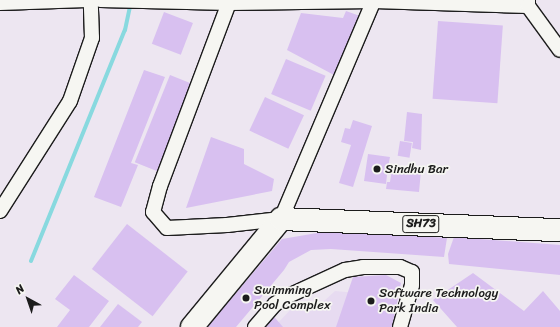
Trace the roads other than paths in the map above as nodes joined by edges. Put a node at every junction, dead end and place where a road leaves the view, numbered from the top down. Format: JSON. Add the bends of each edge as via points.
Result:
{"nodes":[{"id":1,"x":87,"y":0,"type":"edge"},
{"id":2,"x":92,"y":0,"type":"edge"},
{"id":3,"x":100,"y":0,"type":"edge"},
{"id":4,"x":108,"y":0,"type":"edge"},
{"id":5,"x":374,"y":0,"type":"edge"},
{"id":6,"x":230,"y":1,"type":"edge"},
{"id":7,"x":0,"y":3,"type":"edge"},
{"id":8,"x":528,"y":3,"type":"edge"},
{"id":9,"x":560,"y":50,"type":"edge"},
{"id":10,"x":0,"y":211,"type":"edge"},
{"id":11,"x":281,"y":219,"type":"junction"},
{"id":12,"x":560,"y":230,"type":"edge"},
{"id":13,"x":192,"y":327,"type":"edge"},
{"id":14,"x":255,"y":327,"type":"edge"},
{"id":15,"x":400,"y":327,"type":"edge"}],
"edges":[{"from":1,"to":7,"type":"street"},
{"from":2,"to":10,"type":"street","via":[[92,38],[70,101]]},
{"from":3,"to":4,"type":"street"},
{"from":4,"to":6,"type":"street"},
{"from":5,"to":6,"type":"street"},
{"from":5,"to":8,"type":"street"},
{"from":5,"to":11,"type":"street"},
{"from":6,"to":11,"type":"street","via":[[160,186],[153,212],[166,228]]},
{"from":8,"to":9,"type":"street"},
{"from":11,"to":12,"type":"main road","number":"SH73"},
{"from":11,"to":13,"type":"main road"},
{"from":14,"to":15,"type":"street","via":[[275,304],[286,297],[345,270],[363,267],[400,267],[412,272],[412,285]]}]}
